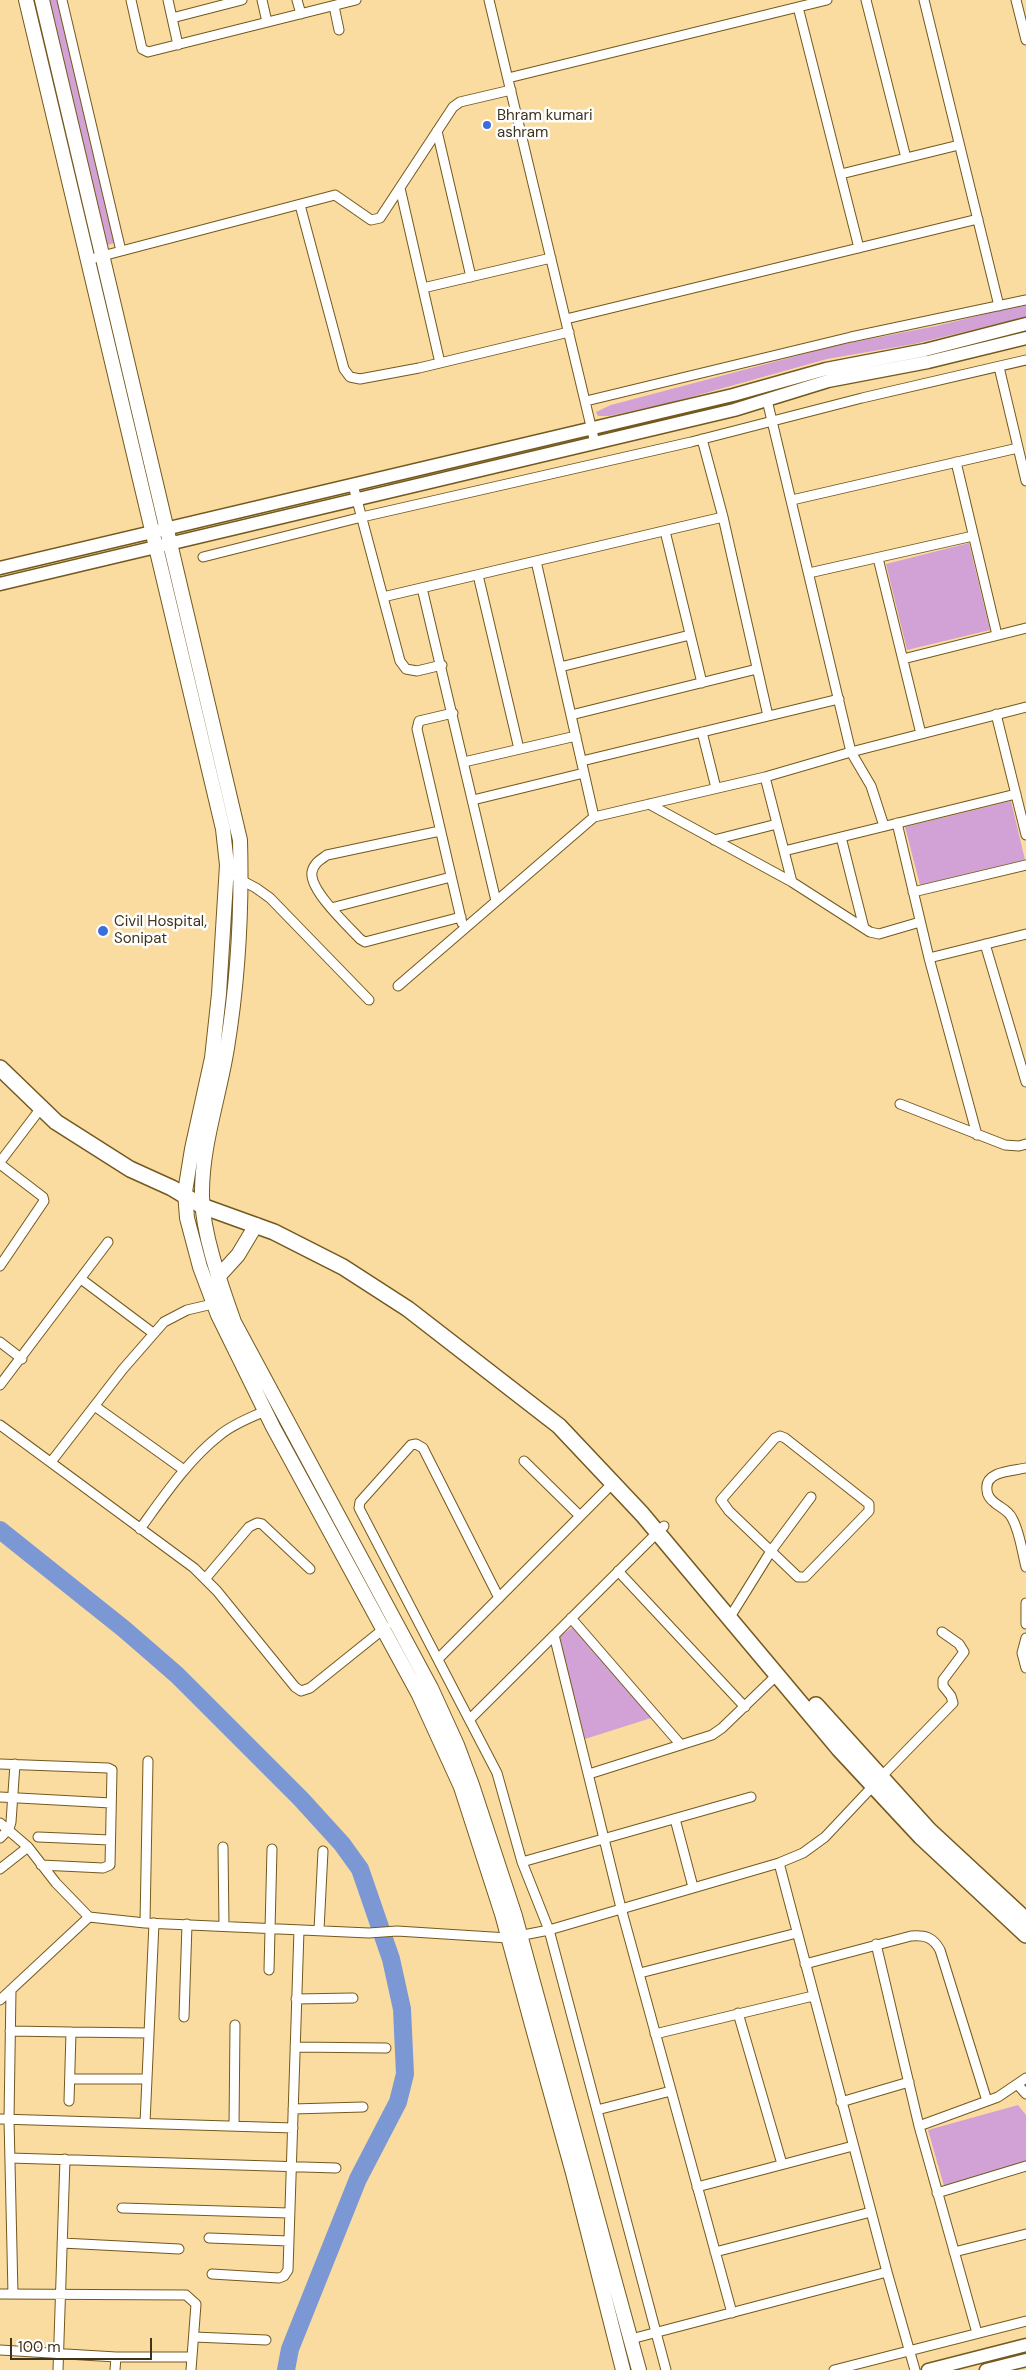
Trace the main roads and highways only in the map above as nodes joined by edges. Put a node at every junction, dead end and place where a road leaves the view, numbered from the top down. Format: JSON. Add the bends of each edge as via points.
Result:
{"nodes":[{"id":1,"x":26,"y":0,"type":"edge"},
{"id":2,"x":42,"y":0,"type":"edge"},
{"id":3,"x":159,"y":530,"type":"junction"},
{"id":4,"x":162,"y":544,"type":"junction"},
{"id":5,"x":2,"y":1072,"type":"edge"},
{"id":6,"x":181,"y":1192,"type":"junction"},
{"id":7,"x":202,"y":1202,"type":"junction"},
{"id":8,"x":256,"y":1226,"type":"junction"},
{"id":9,"x":218,"y":1277,"type":"junction"},
{"id":10,"x":220,"y":1302,"type":"junction"},
{"id":11,"x":645,"y":1511,"type":"junction"},
{"id":12,"x":733,"y":1613,"type":"junction"},
{"id":13,"x":815,"y":1712,"type":"junction"},
{"id":14,"x":1025,"y":1929,"type":"edge"},
{"id":15,"x":514,"y":1937,"type":"junction"},
{"id":16,"x":623,"y":2370,"type":"edge"},
{"id":17,"x":639,"y":2370,"type":"edge"}],
"edges":[{"from":1,"to":3,"type":"main road","via":[[87,260]]},
{"from":2,"to":3,"type":"main road"},
{"from":3,"to":4,"type":"main road"},
{"from":4,"to":6,"type":"main road","via":[[223,829],[227,865],[212,1058]]},
{"from":4,"to":7,"type":"main road","via":[[240,840],[241,879],[231,1016],[219,1093],[206,1148]]},
{"from":5,"to":6,"type":"highway","via":[[56,1122],[130,1169]]},
{"from":6,"to":7,"type":"highway"},
{"from":6,"to":10,"type":"main road","via":[[200,1267]]},
{"from":7,"to":8,"type":"highway"},
{"from":7,"to":9,"type":"main road"},
{"from":7,"to":11,"type":"highway","via":[[277,1224],[348,1259],[414,1301],[565,1419]]},
{"from":8,"to":9,"type":"main road","via":[[238,1255]]},
{"from":8,"to":11,"type":"highway","via":[[343,1267],[408,1309],[559,1426],[613,1483]]},
{"from":9,"to":10,"type":"main road"},
{"from":10,"to":15,"type":"main road","via":[[265,1411],[419,1695],[461,1787]]},
{"from":10,"to":15,"type":"main road","via":[[234,1322],[431,1688],[457,1745]]},
{"from":11,"to":12,"type":"highway"},
{"from":12,"to":13,"type":"highway"},
{"from":12,"to":13,"type":"highway","via":[[778,1674]]},
{"from":13,"to":14,"type":"highway","via":[[877,1782],[929,1830]]},
{"from":15,"to":16,"type":"main road"},
{"from":15,"to":17,"type":"main road"}]}
